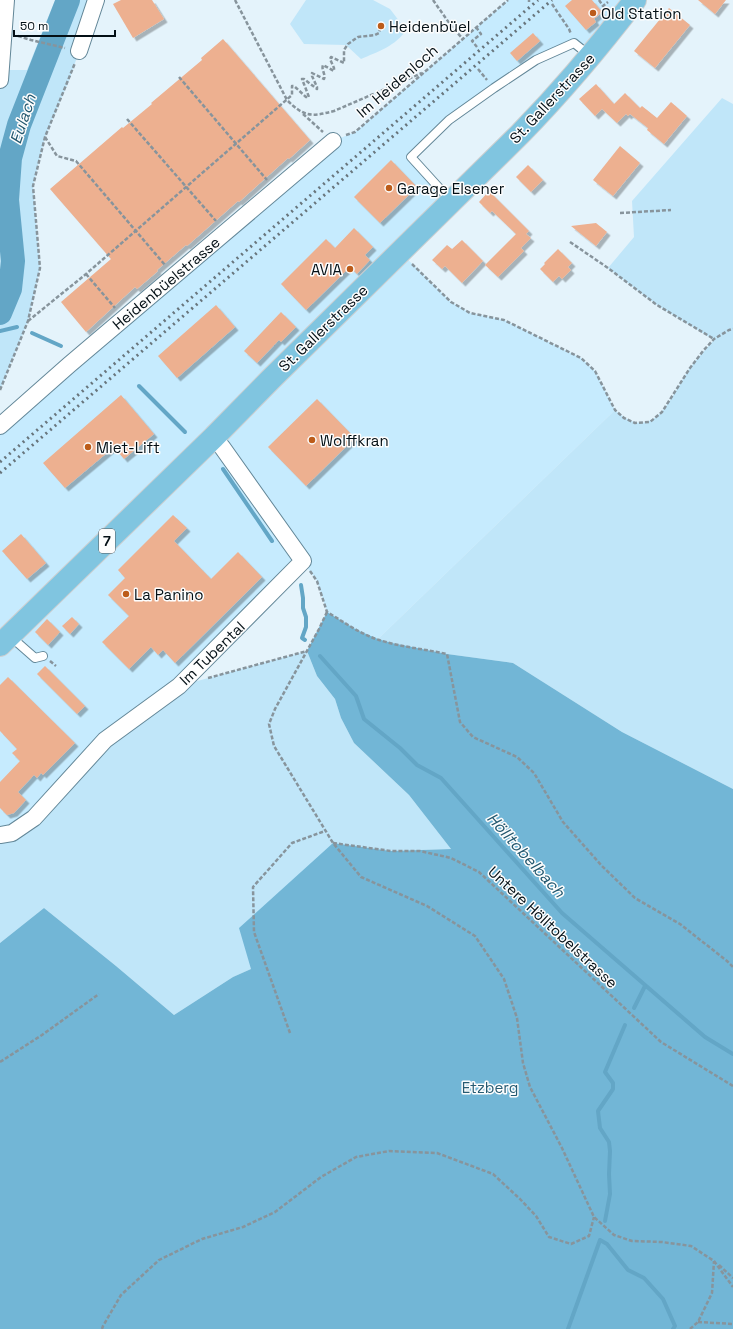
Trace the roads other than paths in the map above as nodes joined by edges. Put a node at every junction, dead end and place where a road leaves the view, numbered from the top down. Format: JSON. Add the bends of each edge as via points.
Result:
{"nodes":[{"id":1,"x":6,"y":0,"type":"edge"},
{"id":2,"x":96,"y":0,"type":"edge"},
{"id":3,"x":635,"y":0,"type":"edge"},
{"id":4,"x":75,"y":50,"type":"road end"},
{"id":5,"x":591,"y":56,"type":"junction"},
{"id":6,"x":0,"y":80,"type":"edge"},
{"id":7,"x":333,"y":141,"type":"road end"},
{"id":8,"x":452,"y":202,"type":"junction"},
{"id":9,"x":0,"y":426,"type":"edge"},
{"id":10,"x":214,"y":437,"type":"junction"},
{"id":11,"x":5,"y":640,"type":"edge"},
{"id":12,"x":43,"y":656,"type":"dead end"},
{"id":13,"x":0,"y":834,"type":"edge"}],
"edges":[{"from":1,"to":6,"type":"street"},
{"from":2,"to":4,"type":"street"},
{"from":3,"to":5,"type":"main road","name":"St. Gallerstrasse","number":"7"},
{"from":5,"to":8,"type":"main road","name":"St. Gallerstrasse","number":"7","via":[[543,110]]},
{"from":5,"to":8,"type":"lane","via":[[574,42],[536,60],[449,120],[411,157]]},
{"from":7,"to":9,"type":"street","name":"Heidenbüelstrasse"},
{"from":8,"to":10,"type":"main road","name":"St. Gallerstrasse","number":"7"},
{"from":10,"to":11,"type":"main road","name":"St. Gallerstrasse","number":"7"},
{"from":10,"to":13,"type":"street","name":"Im Tubental","via":[[303,561],[179,686],[105,740],[34,818],[12,833]]},
{"from":11,"to":12,"type":"lane","via":[[35,658]]}]}
